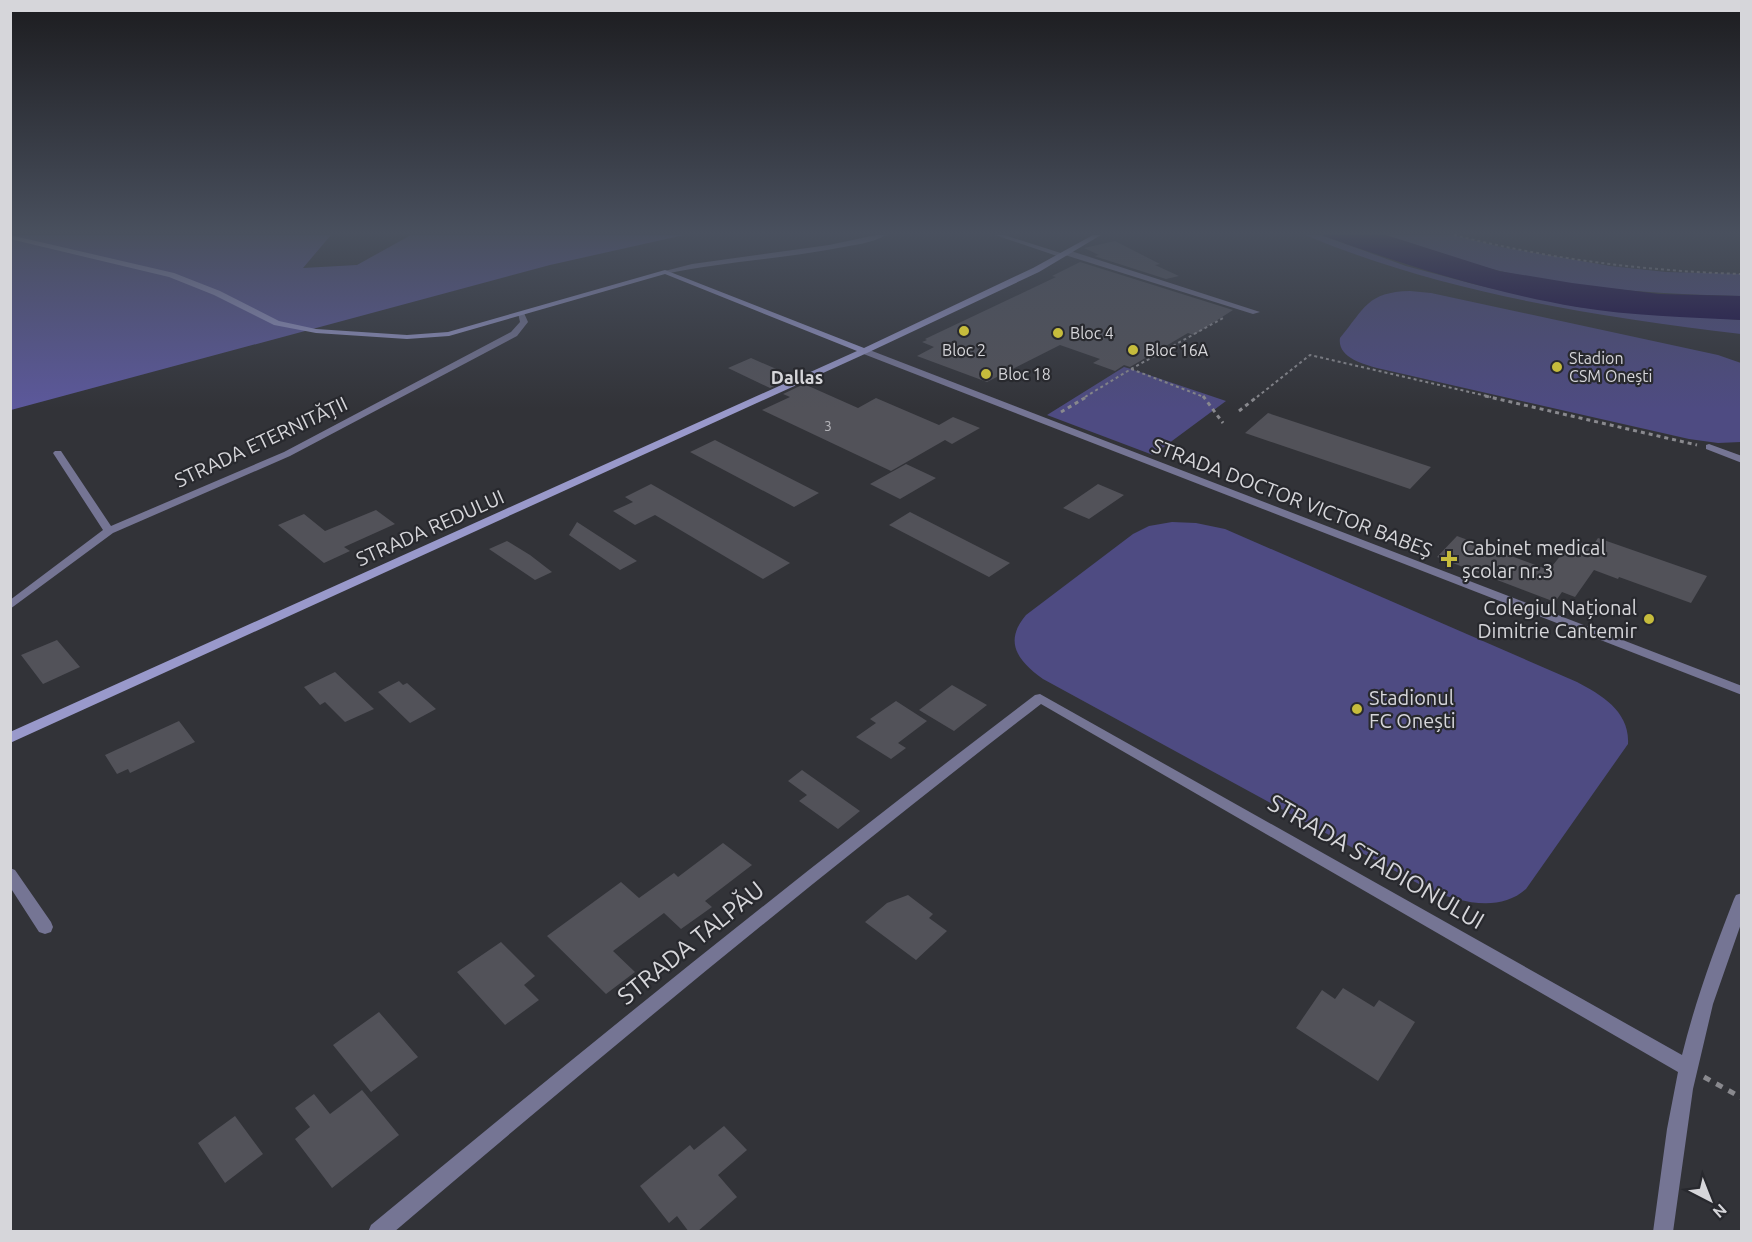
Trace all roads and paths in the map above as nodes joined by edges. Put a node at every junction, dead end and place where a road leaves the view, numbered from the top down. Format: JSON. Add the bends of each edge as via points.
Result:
{"nodes":[{"id":1,"x":217,"y":293,"type":"edge"},
{"id":2,"x":595,"y":293,"type":"edge"},
{"id":3,"x":718,"y":293,"type":"edge"},
{"id":4,"x":985,"y":293,"type":"edge"},
{"id":5,"x":1195,"y":293,"type":"edge"},
{"id":6,"x":1241,"y":307,"type":"junction"},
{"id":7,"x":1256,"y":312,"type":"dead end"},
{"id":8,"x":521,"y":315,"type":"junction"},
{"id":9,"x":864,"y":351,"type":"junction"},
{"id":10,"x":1131,"y":369,"type":"junction"},
{"id":11,"x":1239,"y":411,"type":"dead end"},
{"id":12,"x":1053,"y":417,"type":"dead end"},
{"id":13,"x":1223,"y":423,"type":"dead end"},
{"id":14,"x":1709,"y":447,"type":"joint"},
{"id":15,"x":58,"y":453,"type":"dead end"},
{"id":16,"x":1742,"y":460,"type":"edge"},
{"id":17,"x":109,"y":531,"type":"junction"},
{"id":18,"x":10,"y":606,"type":"edge"},
{"id":19,"x":1742,"y":691,"type":"edge"},
{"id":20,"x":1040,"y":698,"type":"joint"},
{"id":21,"x":10,"y":738,"type":"edge"},
{"id":22,"x":10,"y":874,"type":"edge"},
{"id":23,"x":1742,"y":899,"type":"edge"},
{"id":24,"x":45,"y":927,"type":"dead end"},
{"id":25,"x":1688,"y":1068,"type":"junction"},
{"id":26,"x":1742,"y":1098,"type":"edge"},
{"id":27,"x":378,"y":1232,"type":"edge"},
{"id":28,"x":1663,"y":1232,"type":"edge"}],
"edges":[{"from":1,"to":8,"type":"street","via":[[278,323],[340,334],[422,337],[465,331]]},
{"from":2,"to":8,"type":"street"},
{"from":3,"to":9,"type":"street"},
{"from":4,"to":9,"type":"street","name":"STRADA REDULUI"},
{"from":5,"to":6,"type":"street"},
{"from":6,"to":7,"type":"street"},
{"from":6,"to":10,"type":"path"},
{"from":8,"to":17,"type":"street","name":"STRADA ETERNITĂȚII","via":[[524,322],[514,334],[337,428],[269,463]]},
{"from":9,"to":19,"type":"street","name":"STRADA DOCTOR VICTOR BABEȘ"},
{"from":9,"to":21,"type":"street","name":"STRADA REDULUI"},
{"from":10,"to":12,"type":"path"},
{"from":10,"to":13,"type":"path","via":[[1202,395]]},
{"from":11,"to":14,"type":"path","via":[[1310,355]]},
{"from":14,"to":16,"type":"street"},
{"from":15,"to":17,"type":"street"},
{"from":17,"to":18,"type":"street","name":"STRADA ETERNITĂȚII"},
{"from":20,"to":25,"type":"street","name":"STRADA STADIONULUI"},
{"from":20,"to":27,"type":"street","name":"STRADA TALPĂU","via":[[575,1066]]},
{"from":22,"to":24,"type":"street"},
{"from":23,"to":25,"type":"street"},
{"from":25,"to":26,"type":"path"},
{"from":25,"to":28,"type":"street"}]}
